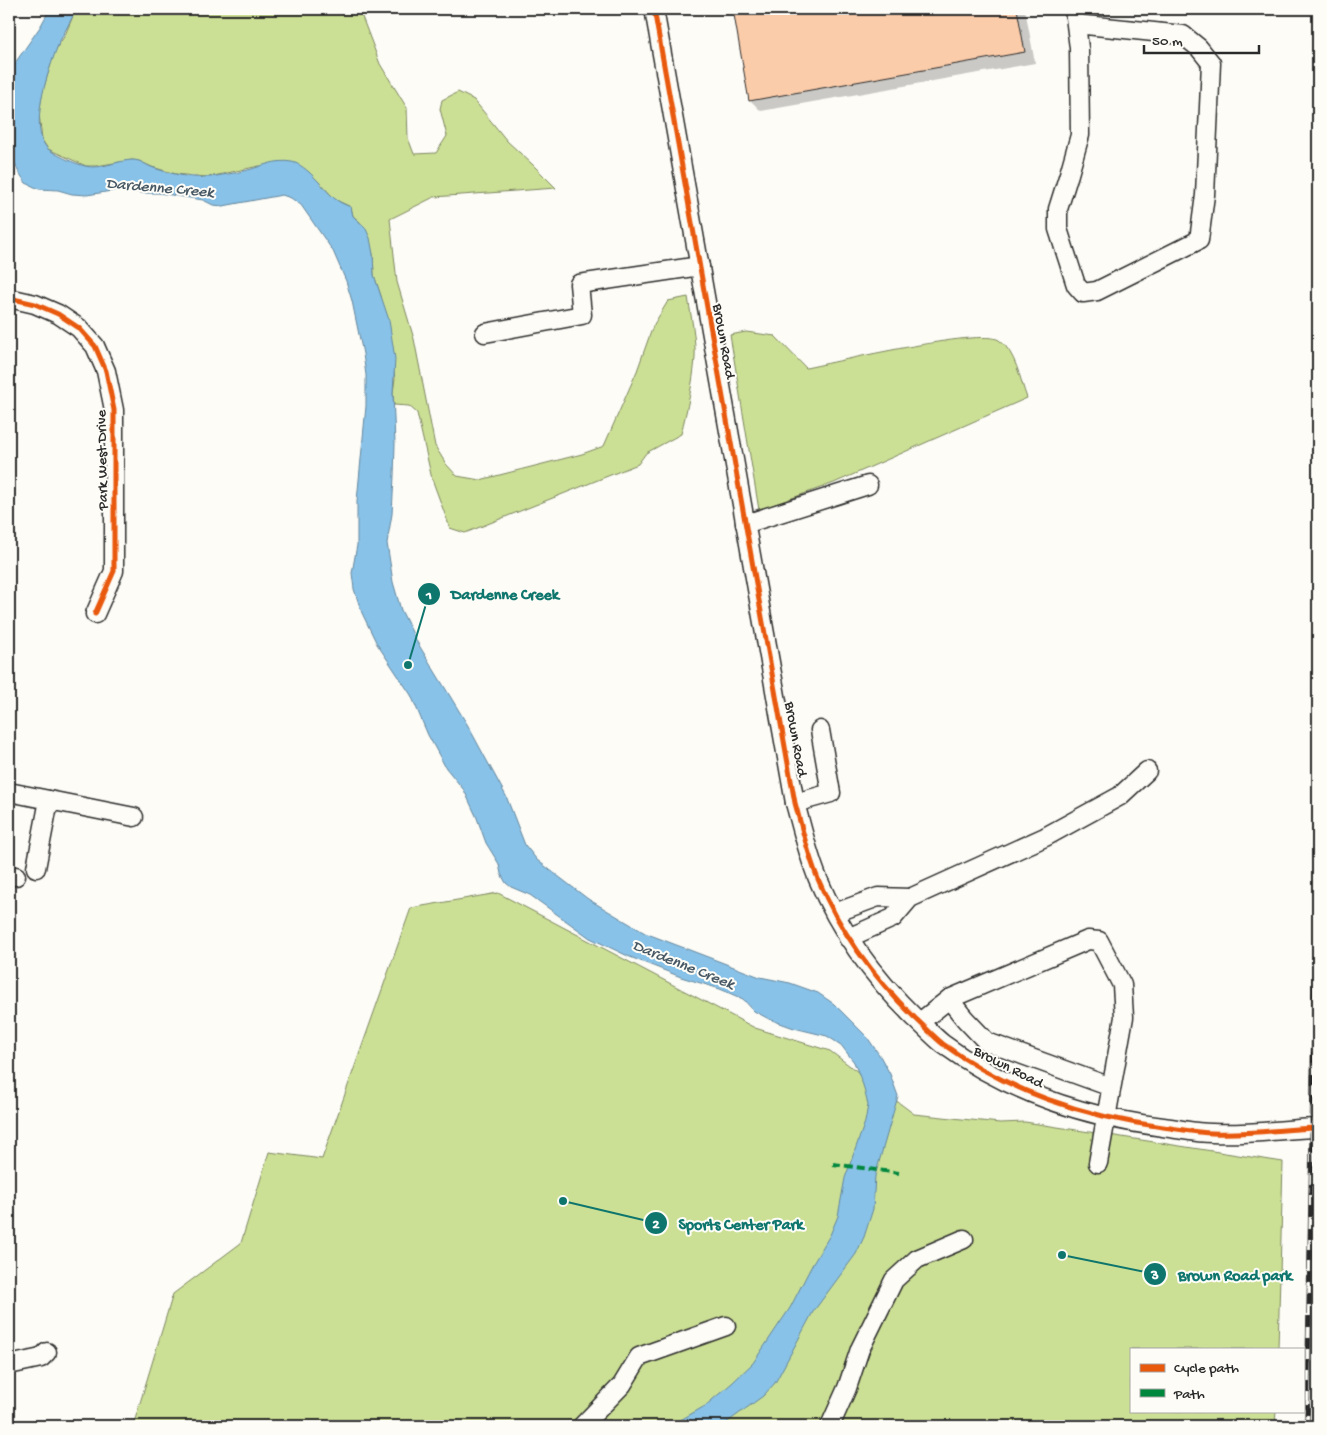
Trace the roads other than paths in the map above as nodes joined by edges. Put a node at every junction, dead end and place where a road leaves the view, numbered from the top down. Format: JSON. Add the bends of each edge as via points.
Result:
{"nodes":[{"id":1,"x":654,"y":9,"type":"edge"},
{"id":2,"x":1075,"y":16,"type":"edge"},
{"id":3,"x":700,"y":266,"type":"junction"},
{"id":4,"x":9,"y":298,"type":"edge"},
{"id":5,"x":485,"y":333,"type":"dead end"},
{"id":6,"x":868,"y":485,"type":"dead end"},
{"id":7,"x":745,"y":524,"type":"junction"},
{"id":8,"x":95,"y":614,"type":"dead end"},
{"id":9,"x":820,"y":730,"type":"dead end"},
{"id":10,"x":1147,"y":771,"type":"dead end"},
{"id":11,"x":9,"y":792,"type":"edge"},
{"id":12,"x":50,"y":800,"type":"junction"},
{"id":13,"x":795,"y":803,"type":"junction"},
{"id":14,"x":134,"y":817,"type":"dead end"},
{"id":15,"x":36,"y":868,"type":"dead end"},
{"id":16,"x":910,"y":898,"type":"junction"},
{"id":17,"x":835,"y":913,"type":"junction"},
{"id":18,"x":848,"y":938,"type":"junction"},
{"id":19,"x":949,"y":999,"type":"junction"},
{"id":20,"x":920,"y":1022,"type":"junction"},
{"id":21,"x":1111,"y":1087,"type":"junction"},
{"id":22,"x":1105,"y":1117,"type":"junction"},
{"id":23,"x":1318,"y":1128,"type":"edge"},
{"id":24,"x":1098,"y":1163,"type":"dead end"},
{"id":25,"x":964,"y":1239,"type":"dead end"},
{"id":26,"x":726,"y":1326,"type":"dead end"},
{"id":27,"x":46,"y":1352,"type":"dead end"},
{"id":28,"x":9,"y":1365,"type":"edge"},
{"id":29,"x":582,"y":1426,"type":"edge"},
{"id":30,"x":830,"y":1426,"type":"edge"}],
"edges":[{"from":1,"to":3,"type":"street","name":"Brown Road"},
{"from":2,"to":2,"type":"street","via":[[1079,48],[1080,135],[1058,209],[1058,229],[1076,285],[1083,293],[1097,291],[1200,240],[1211,63],[1183,35]]},
{"from":3,"to":5,"type":"street","via":[[579,284],[582,315]]},
{"from":3,"to":7,"type":"street","name":"Brown Road"},
{"from":4,"to":8,"type":"street","name":"Park West Drive","via":[[35,304],[79,328],[95,346],[106,372],[114,410],[114,571]]},
{"from":6,"to":7,"type":"street"},
{"from":7,"to":13,"type":"street","name":"Brown Road"},
{"from":9,"to":13,"type":"street","via":[[831,793]]},
{"from":10,"to":16,"type":"street","via":[[1120,796],[1045,837]]},
{"from":11,"to":12,"type":"street"},
{"from":12,"to":14,"type":"street"},
{"from":12,"to":15,"type":"street"},
{"from":13,"to":17,"type":"street","name":"Brown Road","via":[[818,879]]},
{"from":16,"to":17,"type":"street","via":[[878,898]]},
{"from":16,"to":18,"type":"street","via":[[893,918]]},
{"from":17,"to":18,"type":"street","name":"Brown Road"},
{"from":18,"to":20,"type":"street","name":"Brown Road","via":[[870,971]]},
{"from":19,"to":20,"type":"street"},
{"from":19,"to":21,"type":"street","via":[[988,1042]]},
{"from":19,"to":21,"type":"street","via":[[1088,940],[1099,941],[1122,985],[1124,1017]]},
{"from":20,"to":22,"type":"street","name":"Brown Road","via":[[948,1048],[1016,1087]]},
{"from":21,"to":22,"type":"street"},
{"from":22,"to":23,"type":"street","name":"Brown Road","via":[[1210,1133]]},
{"from":22,"to":24,"type":"street"},
{"from":25,"to":30,"type":"street","via":[[917,1260],[894,1280],[860,1349]]},
{"from":26,"to":29,"type":"street","via":[[638,1357],[622,1385]]},
{"from":27,"to":28,"type":"street","via":[[41,1358]]}]}
